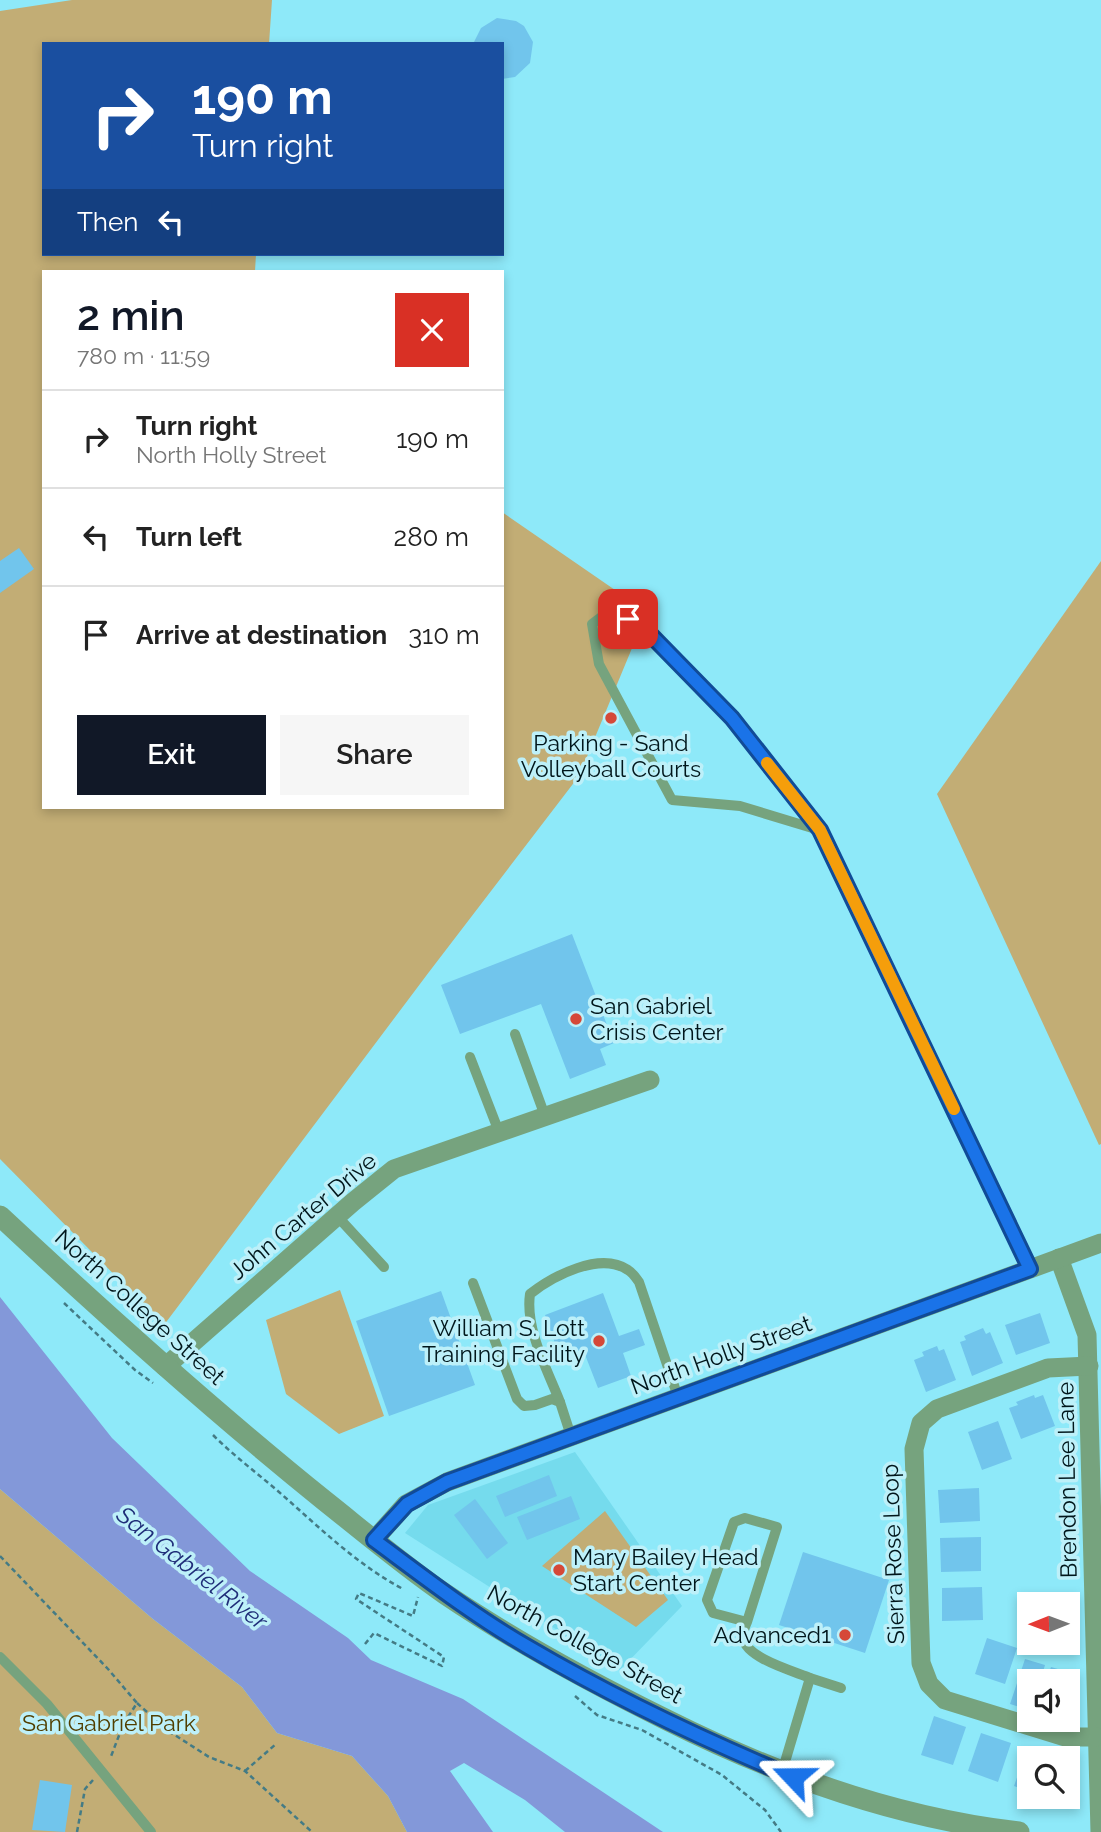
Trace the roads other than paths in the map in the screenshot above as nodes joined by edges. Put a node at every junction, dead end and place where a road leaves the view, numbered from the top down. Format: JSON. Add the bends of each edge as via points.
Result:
{"nodes":[{"id":1,"x":820,"y":830,"type":"junction"},
{"id":2,"x":515,"y":1034,"type":"dead end"},
{"id":3,"x":470,"y":1057,"type":"dead end"},
{"id":4,"x":650,"y":1080,"type":"dead end"},
{"id":5,"x":545,"y":1116,"type":"junction"},
{"id":6,"x":499,"y":1132,"type":"junction"},
{"id":7,"x":0,"y":1216,"type":"edge"},
{"id":8,"x":337,"y":1216,"type":"junction"},
{"id":9,"x":1101,"y":1243,"type":"edge"},
{"id":10,"x":1059,"y":1258,"type":"junction"},
{"id":11,"x":384,"y":1267,"type":"dead end"},
{"id":12,"x":1030,"y":1269,"type":"junction"},
{"id":13,"x":474,"y":1283,"type":"dead end"},
{"id":14,"x":1089,"y":1366,"type":"junction"},
{"id":15,"x":165,"y":1367,"type":"junction"},
{"id":16,"x":678,"y":1397,"type":"junction"},
{"id":17,"x":560,"y":1402,"type":"junction"},
{"id":18,"x":571,"y":1436,"type":"junction"},
{"id":19,"x":374,"y":1540,"type":"junction"},
{"id":20,"x":747,"y":1622,"type":"junction"},
{"id":21,"x":0,"y":1657,"type":"edge"},
{"id":22,"x":810,"y":1678,"type":"junction"},
{"id":23,"x":841,"y":1688,"type":"dead end"},
{"id":24,"x":1097,"y":1737,"type":"junction"},
{"id":25,"x":782,"y":1772,"type":"junction"},
{"id":26,"x":151,"y":1832,"type":"edge"},
{"id":27,"x":1019,"y":1832,"type":"edge"},
{"id":28,"x":1100,"y":1832,"type":"edge"}],
"edges":[{"from":1,"to":1,"type":"lane","via":[[732,718],[645,629],[612,609],[592,624],[599,664],[672,800],[740,806]]},
{"from":1,"to":12,"type":"lane"},
{"from":2,"to":5,"type":"lane"},
{"from":3,"to":6,"type":"lane"},
{"from":4,"to":5,"type":"street","name":"John Carter Drive"},
{"from":5,"to":6,"type":"street","name":"John Carter Drive"},
{"from":6,"to":8,"type":"street","name":"John Carter Drive","via":[[394,1169]]},
{"from":7,"to":15,"type":"street","name":"North College Street"},
{"from":8,"to":11,"type":"lane"},
{"from":8,"to":15,"type":"street","name":"John Carter Drive"},
{"from":9,"to":10,"type":"street","name":"North Holly Street"},
{"from":10,"to":12,"type":"street","name":"North Holly Street"},
{"from":10,"to":14,"type":"street","name":"Brendon Lee Lane","via":[[1087,1335]]},
{"from":12,"to":16,"type":"street","name":"North Holly Street"},
{"from":13,"to":17,"type":"lane","via":[[517,1399],[524,1406],[552,1399]]},
{"from":14,"to":24,"type":"street","name":"Brendon Lee Lane"},
{"from":14,"to":24,"type":"street","name":"Sierra Rose Loop","via":[[1048,1368],[937,1409],[921,1423],[914,1449],[921,1663],[929,1684],[945,1700],[1065,1737]]},
{"from":15,"to":19,"type":"street","name":"North College Street"},
{"from":16,"to":17,"type":"lane","via":[[639,1282],[629,1270],[597,1264],[567,1273],[530,1294],[531,1325]]},
{"from":16,"to":18,"type":"street","name":"North Holly Street"},
{"from":17,"to":18,"type":"lane"},
{"from":18,"to":19,"type":"street","name":"North Holly Street","via":[[447,1482],[407,1504]]},
{"from":19,"to":25,"type":"street","name":"North College Street","via":[[526,1646],[715,1744]]},
{"from":20,"to":20,"type":"lane","via":[[777,1527],[745,1518],[734,1522],[707,1600],[713,1613]]},
{"from":20,"to":22,"type":"lane","via":[[742,1637],[746,1647]]},
{"from":21,"to":26,"type":"lane","via":[[47,1704]]},
{"from":22,"to":23,"type":"lane"},
{"from":22,"to":25,"type":"lane"},
{"from":24,"to":28,"type":"street","name":"Brendon Lee Lane"},
{"from":25,"to":27,"type":"street","name":"North College Street","via":[[878,1803]]}]}
